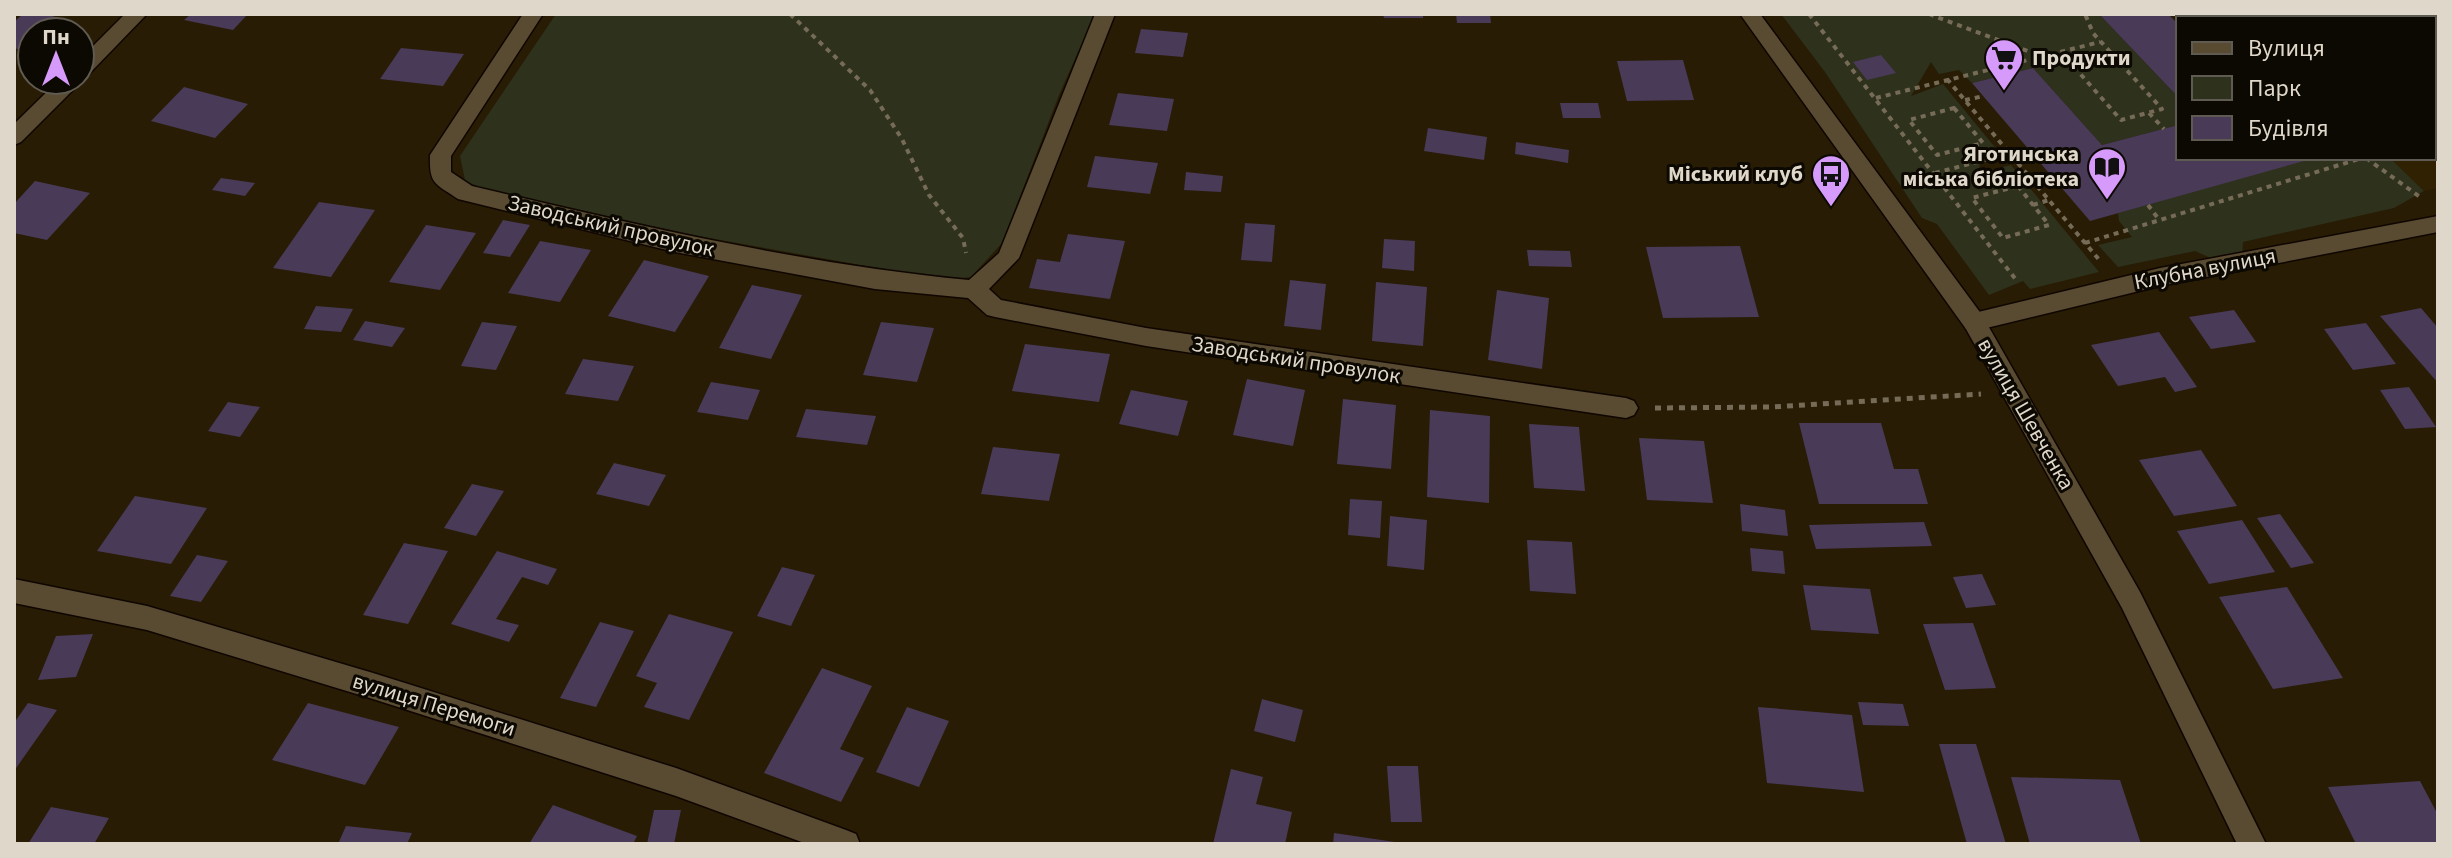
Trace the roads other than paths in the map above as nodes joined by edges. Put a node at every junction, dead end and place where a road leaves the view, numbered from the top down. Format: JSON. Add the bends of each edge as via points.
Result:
{"nodes":[{"id":1,"x":137,"y":14,"type":"edge"},
{"id":2,"x":533,"y":14,"type":"edge"},
{"id":3,"x":1105,"y":14,"type":"edge"},
{"id":4,"x":1750,"y":14,"type":"edge"},
{"id":5,"x":96,"y":55,"type":"edge"},
{"id":6,"x":55,"y":96,"type":"edge"},
{"id":7,"x":14,"y":137,"type":"edge"},
{"id":8,"x":2438,"y":224,"type":"edge"},
{"id":9,"x":974,"y":289,"type":"junction"},
{"id":10,"x":1974,"y":322,"type":"junction"},
{"id":11,"x":1626,"y":408,"type":"road end"},
{"id":12,"x":14,"y":591,"type":"edge"},
{"id":13,"x":846,"y":844,"type":"edge"},
{"id":14,"x":2252,"y":844,"type":"edge"}],
"edges":[{"from":1,"to":5,"type":"street"},
{"from":2,"to":9,"type":"street","name":"Заводський провулок","via":[[441,155],[440,176],[466,193],[675,243],[875,280]]},
{"from":3,"to":9,"type":"street","via":[[1008,258]]},
{"from":4,"to":10,"type":"street","name":"вулиця Шевченка"},
{"from":6,"to":7,"type":"street"},
{"from":8,"to":10,"type":"street","name":"Клубна вулиця","via":[[2160,277]]},
{"from":9,"to":11,"type":"street","name":"Заводський провулок","via":[[995,308],[1146,337]]},
{"from":10,"to":14,"type":"street","name":"вулиця Шевченка","via":[[2131,600]]},
{"from":12,"to":13,"type":"street","name":"вулиця Перемоги","via":[[147,618],[373,686],[676,782]]}]}
